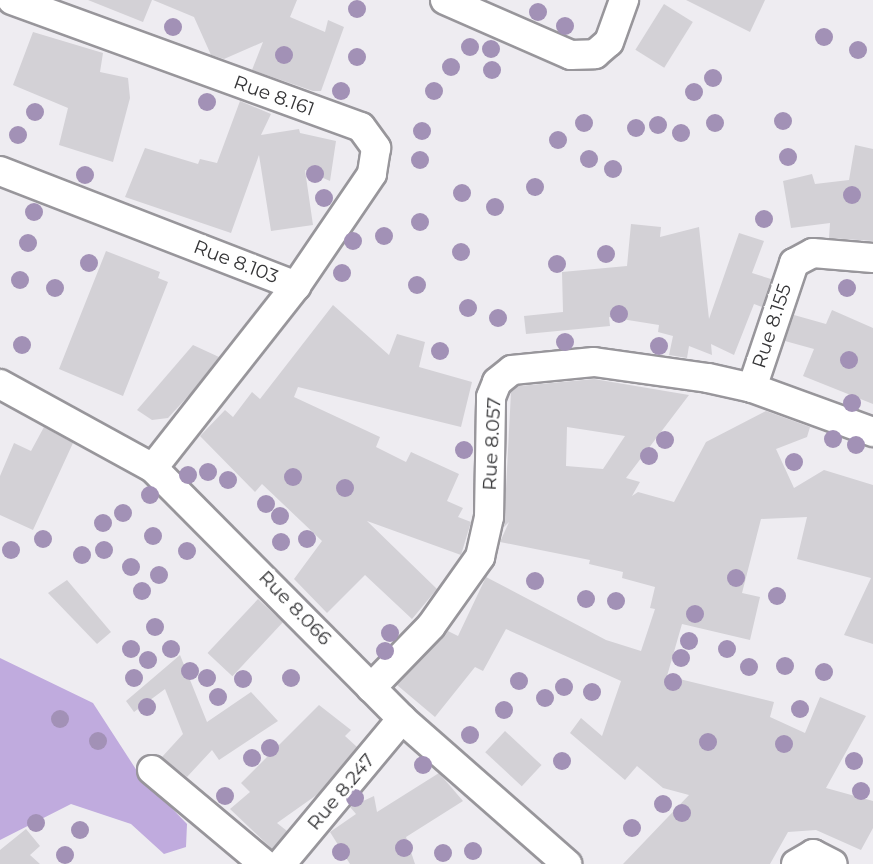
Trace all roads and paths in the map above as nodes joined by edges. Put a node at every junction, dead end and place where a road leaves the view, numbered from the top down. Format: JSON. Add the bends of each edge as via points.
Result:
{"nodes":[{"id":1,"x":12,"y":0,"type":"edge"},
{"id":2,"x":445,"y":0,"type":"edge"},
{"id":3,"x":624,"y":0,"type":"edge"},
{"id":4,"x":0,"y":171,"type":"edge"},
{"id":5,"x":873,"y":258,"type":"edge"},
{"id":6,"x":296,"y":286,"type":"junction"},
{"id":7,"x":0,"y":384,"type":"edge"},
{"id":8,"x":752,"y":388,"type":"junction"},
{"id":9,"x":873,"y":432,"type":"edge"},
{"id":10,"x":153,"y":468,"type":"junction"},
{"id":11,"x":371,"y":688,"type":"junction"},
{"id":12,"x":402,"y":719,"type":"junction"},
{"id":13,"x":152,"y":770,"type":"dead end"},
{"id":14,"x":264,"y":864,"type":"edge"},
{"id":15,"x":281,"y":864,"type":"edge"},
{"id":16,"x":567,"y":864,"type":"edge"},
{"id":17,"x":796,"y":864,"type":"edge"},
{"id":18,"x":833,"y":864,"type":"edge"}],
"edges":[{"from":1,"to":6,"type":"street","name":"Rue 8.161","via":[[361,127],[376,148],[372,174]]},
{"from":2,"to":3,"type":"street","via":[[571,55],[595,54],[609,42]]},
{"from":4,"to":6,"type":"street","name":"Rue 8.103"},
{"from":5,"to":8,"type":"street","name":"Rue 8.155","via":[[813,253],[794,263]]},
{"from":6,"to":10,"type":"street","name":"Rue 8.103","via":[[274,320]]},
{"from":7,"to":10,"type":"street","name":"Rue 8.066"},
{"from":8,"to":9,"type":"street","name":"Rue 8.057"},
{"from":8,"to":11,"type":"street","name":"Rue 8.057","via":[[594,362],[512,370],[497,382],[491,397],[489,517],[480,557],[431,626]]},
{"from":10,"to":11,"type":"street","name":"Rue 8.066"},
{"from":11,"to":12,"type":"street","name":"Rue 8.066"},
{"from":12,"to":15,"type":"street","name":"Rue 8.247"},
{"from":12,"to":16,"type":"street","name":"Rue 8.066"},
{"from":13,"to":14,"type":"street"},
{"from":17,"to":18,"type":"street","via":[[813,854]]}]}
